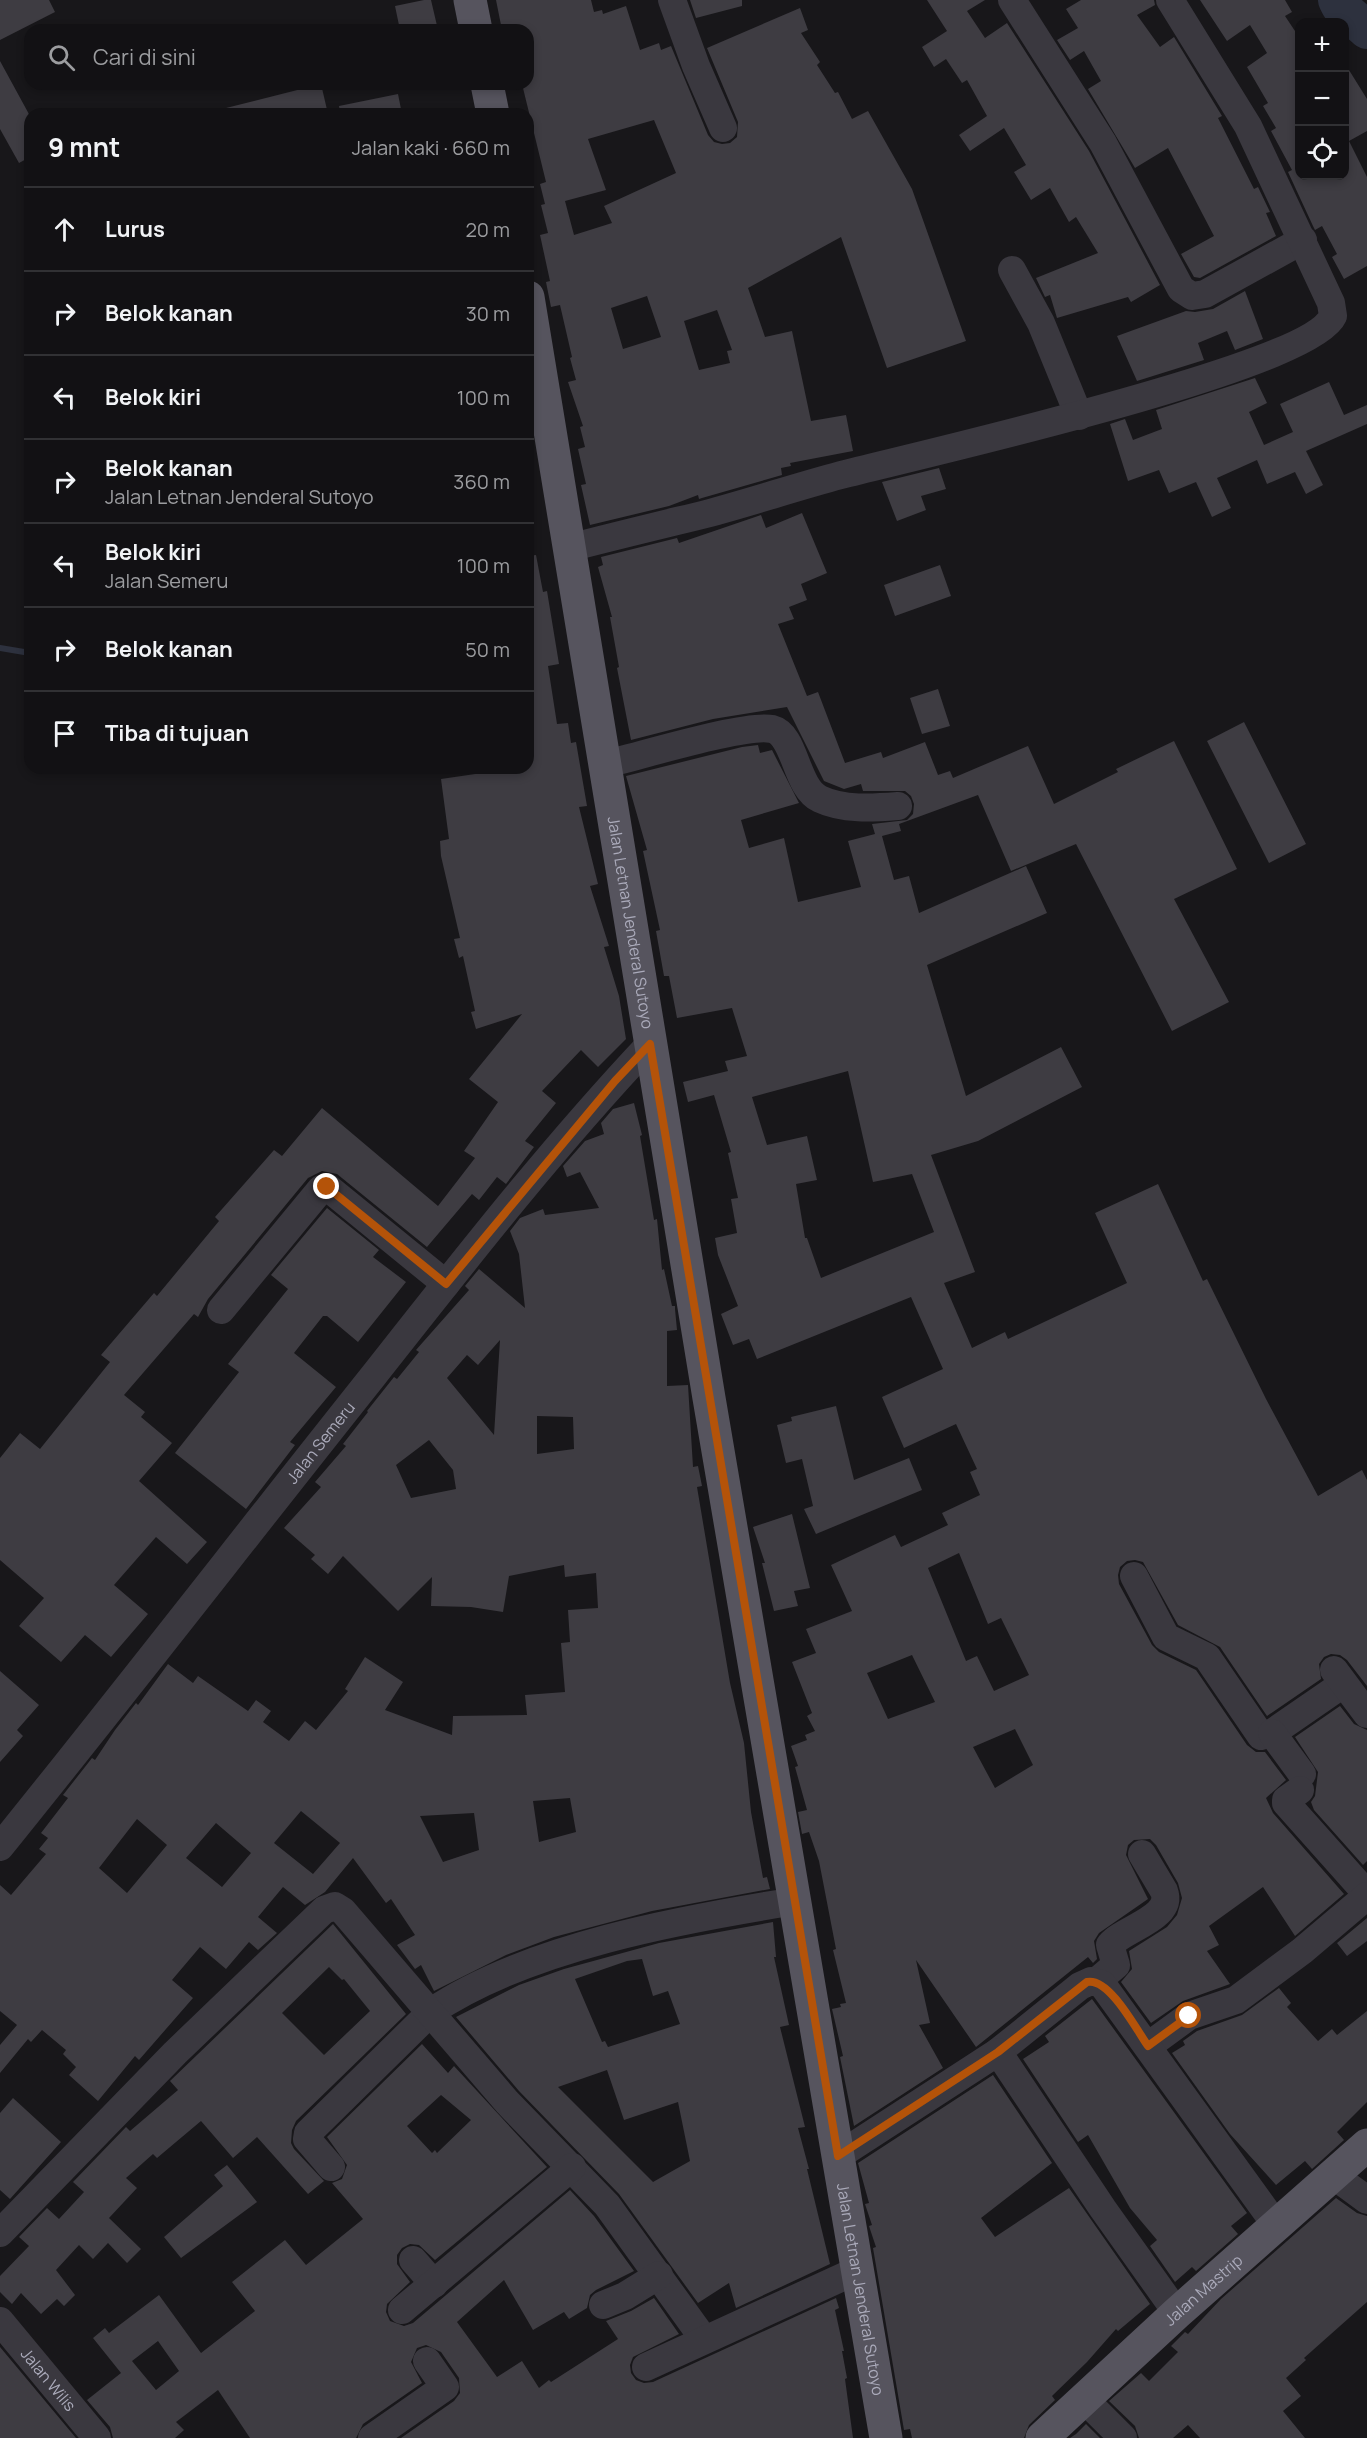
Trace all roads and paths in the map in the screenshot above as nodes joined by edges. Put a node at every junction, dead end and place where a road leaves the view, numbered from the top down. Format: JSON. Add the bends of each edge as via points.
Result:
{"nodes":[{"id":1,"x":470,"y":0,"type":"edge"},
{"id":2,"x":672,"y":0,"type":"edge"},
{"id":3,"x":1012,"y":0,"type":"edge"},
{"id":4,"x":1170,"y":0,"type":"edge"},
{"id":5,"x":475,"y":24,"type":"edge"},
{"id":6,"x":488,"y":90,"type":"edge"},
{"id":7,"x":492,"y":108,"type":"edge"},
{"id":8,"x":723,"y":128,"type":"dead end"},
{"id":9,"x":1303,"y":240,"type":"junction"},
{"id":10,"x":1012,"y":270,"type":"dead end"},
{"id":11,"x":534,"y":334,"type":"edge"},
{"id":12,"x":1079,"y":416,"type":"junction"},
{"id":13,"x":569,"y":548,"type":"junction"},
{"id":14,"x":605,"y":765,"type":"junction"},
{"id":15,"x":898,"y":806,"type":"dead end"},
{"id":16,"x":650,"y":1044,"type":"junction"},
{"id":17,"x":446,"y":1284,"type":"junction"},
{"id":18,"x":221,"y":1310,"type":"dead end"},
{"id":19,"x":1134,"y":1576,"type":"dead end"},
{"id":20,"x":1367,"y":1714,"type":"edge"},
{"id":21,"x":1272,"y":1733,"type":"junction"},
{"id":22,"x":0,"y":1847,"type":"edge"},
{"id":23,"x":1142,"y":1854,"type":"dead end"},
{"id":24,"x":1367,"y":1895,"type":"edge"},
{"id":25,"x":796,"y":1901,"type":"junction"},
{"id":26,"x":1096,"y":1982,"type":"junction"},
{"id":27,"x":431,"y":2012,"type":"junction"},
{"id":28,"x":1148,"y":2046,"type":"junction"},
{"id":29,"x":998,"y":2052,"type":"junction"},
{"id":30,"x":1367,"y":2145,"type":"edge"},
{"id":31,"x":838,"y":2156,"type":"junction"},
{"id":32,"x":331,"y":2167,"type":"dead end"},
{"id":33,"x":572,"y":2167,"type":"junction"},
{"id":34,"x":1333,"y":2175,"type":"junction"},
{"id":35,"x":1367,"y":2200,"type":"edge"},
{"id":36,"x":1276,"y":2225,"type":"junction"},
{"id":37,"x":0,"y":2233,"type":"edge"},
{"id":38,"x":413,"y":2260,"type":"dead end"},
{"id":39,"x":858,"y":2270,"type":"junction"},
{"id":40,"x":659,"y":2275,"type":"junction"},
{"id":41,"x":434,"y":2284,"type":"junction"},
{"id":42,"x":603,"y":2305,"type":"dead end"},
{"id":43,"x":402,"y":2310,"type":"dead end"},
{"id":44,"x":1177,"y":2313,"type":"junction"},
{"id":45,"x":0,"y":2321,"type":"edge"},
{"id":46,"x":703,"y":2338,"type":"junction"},
{"id":47,"x":427,"y":2361,"type":"dead end"},
{"id":48,"x":646,"y":2367,"type":"dead end"},
{"id":49,"x":1084,"y":2399,"type":"junction"},
{"id":50,"x":97,"y":2438,"type":"edge"},
{"id":51,"x":372,"y":2438,"type":"edge"},
{"id":52,"x":886,"y":2438,"type":"edge"},
{"id":53,"x":1042,"y":2438,"type":"edge"},
{"id":54,"x":1124,"y":2438,"type":"edge"}],
"edges":[{"from":1,"to":5,"type":"main road"},
{"from":2,"to":8,"type":"street"},
{"from":3,"to":9,"type":"street","via":[[1103,143],[1181,289],[1192,296],[1205,294]]},
{"from":4,"to":9,"type":"street","via":[[1248,126]]},
{"from":6,"to":7,"type":"main road"},
{"from":9,"to":12,"type":"street","via":[[1333,310],[1323,330],[1272,354]]},
{"from":10,"to":12,"type":"street","via":[[1041,323]]},
{"from":11,"to":13,"type":"main road","name":"Jalan Letnan Jenderal Sutoyo"},
{"from":12,"to":13,"type":"street"},
{"from":13,"to":14,"type":"main road","name":"Jalan Letnan Jenderal Sutoyo"},
{"from":14,"to":15,"type":"street","via":[[740,731],[769,729],[784,738],[808,789],[820,799],[854,807]]},
{"from":14,"to":16,"type":"main road","name":"Jalan Letnan Jenderal Sutoyo"},
{"from":16,"to":17,"type":"street","name":"Jalan Semeru"},
{"from":16,"to":25,"type":"main road","name":"Jalan Letnan Jenderal Sutoyo"},
{"from":17,"to":18,"type":"street","via":[[327,1187],[321,1189]]},
{"from":17,"to":22,"type":"street","name":"Jalan Semeru"},
{"from":19,"to":21,"type":"street","via":[[1166,1637],[1207,1657],[1258,1733]]},
{"from":20,"to":21,"type":"street","via":[[1339,1677]]},
{"from":21,"to":24,"type":"street","via":[[1301,1782],[1286,1803]]},
{"from":23,"to":26,"type":"street","via":[[1167,1898],[1165,1907],[1116,1938],[1110,1945],[1116,1965]]},
{"from":24,"to":28,"type":"street","via":[[1302,1951],[1236,2000],[1189,2016]]},
{"from":25,"to":27,"type":"street","via":[[700,1917],[581,1947],[490,1980]]},
{"from":25,"to":31,"type":"main road","name":"Jalan Letnan Jenderal Sutoyo"},
{"from":26,"to":28,"type":"street","via":[[1107,1988]]},
{"from":26,"to":29,"type":"street","via":[[1080,1986]]},
{"from":27,"to":32,"type":"street","via":[[308,2133],[307,2139]]},
{"from":27,"to":33,"type":"street","via":[[507,2102]]},
{"from":27,"to":37,"type":"street","via":[[343,1911],[329,1906],[175,2053]]},
{"from":28,"to":36,"type":"street"},
{"from":29,"to":31,"type":"street"},
{"from":29,"to":44,"type":"street"},
{"from":30,"to":34,"type":"main road","name":"Jalan Mastrip"},
{"from":31,"to":39,"type":"main road","name":"Jalan Letnan Jenderal Sutoyo"},
{"from":33,"to":40,"type":"street","via":[[608,2205]]},
{"from":33,"to":41,"type":"street"},
{"from":34,"to":35,"type":"street"},
{"from":34,"to":36,"type":"main road","name":"Jalan Mastrip"},
{"from":36,"to":44,"type":"main road","name":"Jalan Mastrip"},
{"from":38,"to":41,"type":"street"},
{"from":39,"to":46,"type":"street"},
{"from":39,"to":52,"type":"main road","name":"Jalan Letnan Jenderal Sutoyo"},
{"from":40,"to":42,"type":"street"},
{"from":40,"to":46,"type":"street"},
{"from":41,"to":43,"type":"street"},
{"from":44,"to":49,"type":"main road","name":"Jalan Mastrip"},
{"from":45,"to":50,"type":"street","name":"Jalan Wilis"},
{"from":46,"to":48,"type":"street"},
{"from":47,"to":51,"type":"street","via":[[445,2387]]},
{"from":49,"to":53,"type":"main road","name":"Jalan Mastrip"},
{"from":49,"to":54,"type":"street"}]}
